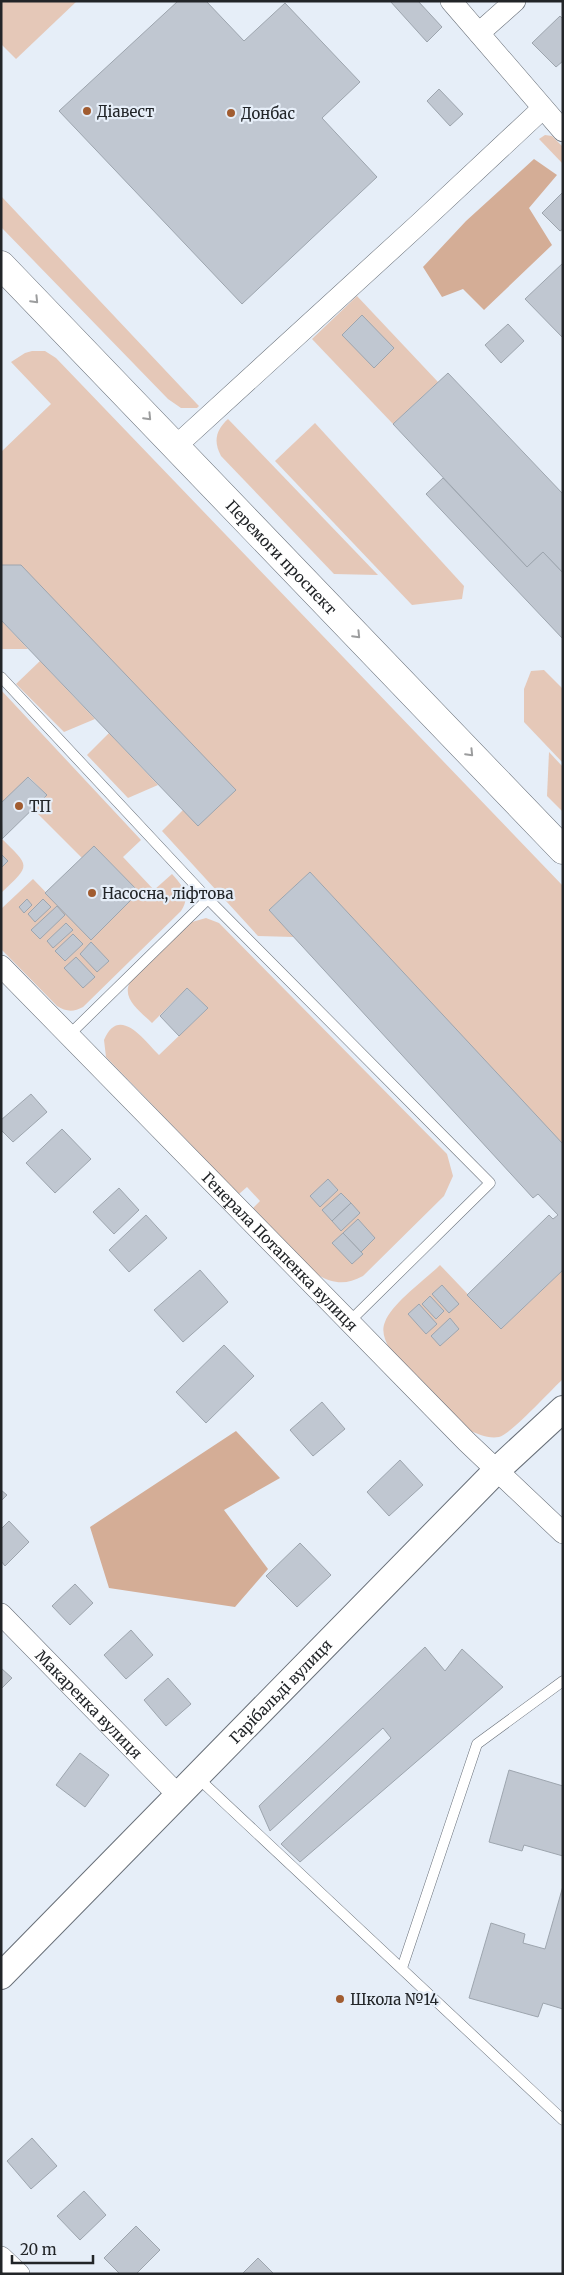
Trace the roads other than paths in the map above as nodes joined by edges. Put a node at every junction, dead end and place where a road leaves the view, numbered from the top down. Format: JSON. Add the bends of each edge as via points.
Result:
{"nodes":[{"id":1,"x":451,"y":1,"type":"edge"},
{"id":2,"x":515,"y":1,"type":"edge"},
{"id":3,"x":479,"y":33,"type":"junction"},
{"id":4,"x":542,"y":109,"type":"junction"},
{"id":5,"x":563,"y":131,"type":"edge"},
{"id":6,"x":1,"y":265,"type":"edge"},
{"id":7,"x":176,"y":446,"type":"junction"},
{"id":8,"x":1,"y":677,"type":"edge"},
{"id":9,"x":563,"y":850,"type":"edge"},
{"id":10,"x":208,"y":899,"type":"junction"},
{"id":11,"x":1,"y":966,"type":"edge"},
{"id":12,"x":69,"y":1035,"type":"junction"},
{"id":13,"x":348,"y":1322,"type":"junction"},
{"id":14,"x":563,"y":1409,"type":"edge"},
{"id":15,"x":496,"y":1471,"type":"junction"},
{"id":16,"x":563,"y":1533,"type":"edge"},
{"id":17,"x":1,"y":1614,"type":"edge"},
{"id":18,"x":563,"y":1681,"type":"edge"},
{"id":19,"x":197,"y":1777,"type":"junction"},
{"id":20,"x":178,"y":1795,"type":"junction"},
{"id":21,"x":402,"y":1968,"type":"junction"},
{"id":22,"x":1,"y":1976,"type":"edge"},
{"id":23,"x":563,"y":2120,"type":"edge"},
{"id":24,"x":1,"y":2257,"type":"edge"},
{"id":25,"x":19,"y":2274,"type":"edge"}],
"edges":[{"from":1,"to":3,"type":"street"},
{"from":2,"to":3,"type":"street"},
{"from":3,"to":4,"type":"street"},
{"from":4,"to":5,"type":"street"},
{"from":4,"to":7,"type":"street"},
{"from":6,"to":7,"type":"main road","name":"Перемоги проспект","one_way":true},
{"from":7,"to":9,"type":"main road","name":"Перемоги проспект","one_way":true},
{"from":8,"to":10,"type":"lane"},
{"from":10,"to":12,"type":"lane"},
{"from":10,"to":13,"type":"lane","via":[[490,1183]]},
{"from":11,"to":12,"type":"street","name":"Генерала Потапенка вулиця"},
{"from":12,"to":13,"type":"street","name":"Генерала Потапенка вулиця"},
{"from":13,"to":15,"type":"street","name":"Генерала Потапенка вулиця"},
{"from":14,"to":15,"type":"street","name":"Гарібальді вулиця"},
{"from":15,"to":16,"type":"street","name":"Генерала Потапенка вулиця"},
{"from":15,"to":19,"type":"street","name":"Гарібальді вулиця"},
{"from":17,"to":20,"type":"street","name":"Макаренка вулиця"},
{"from":18,"to":21,"type":"lane","via":[[477,1744]]},
{"from":19,"to":20,"type":"street","name":"Гарібальді вулиця"},
{"from":19,"to":21,"type":"lane"},
{"from":20,"to":22,"type":"street","name":"Гарібальді вулиця"},
{"from":21,"to":23,"type":"lane"},
{"from":24,"to":25,"type":"street"}]}
